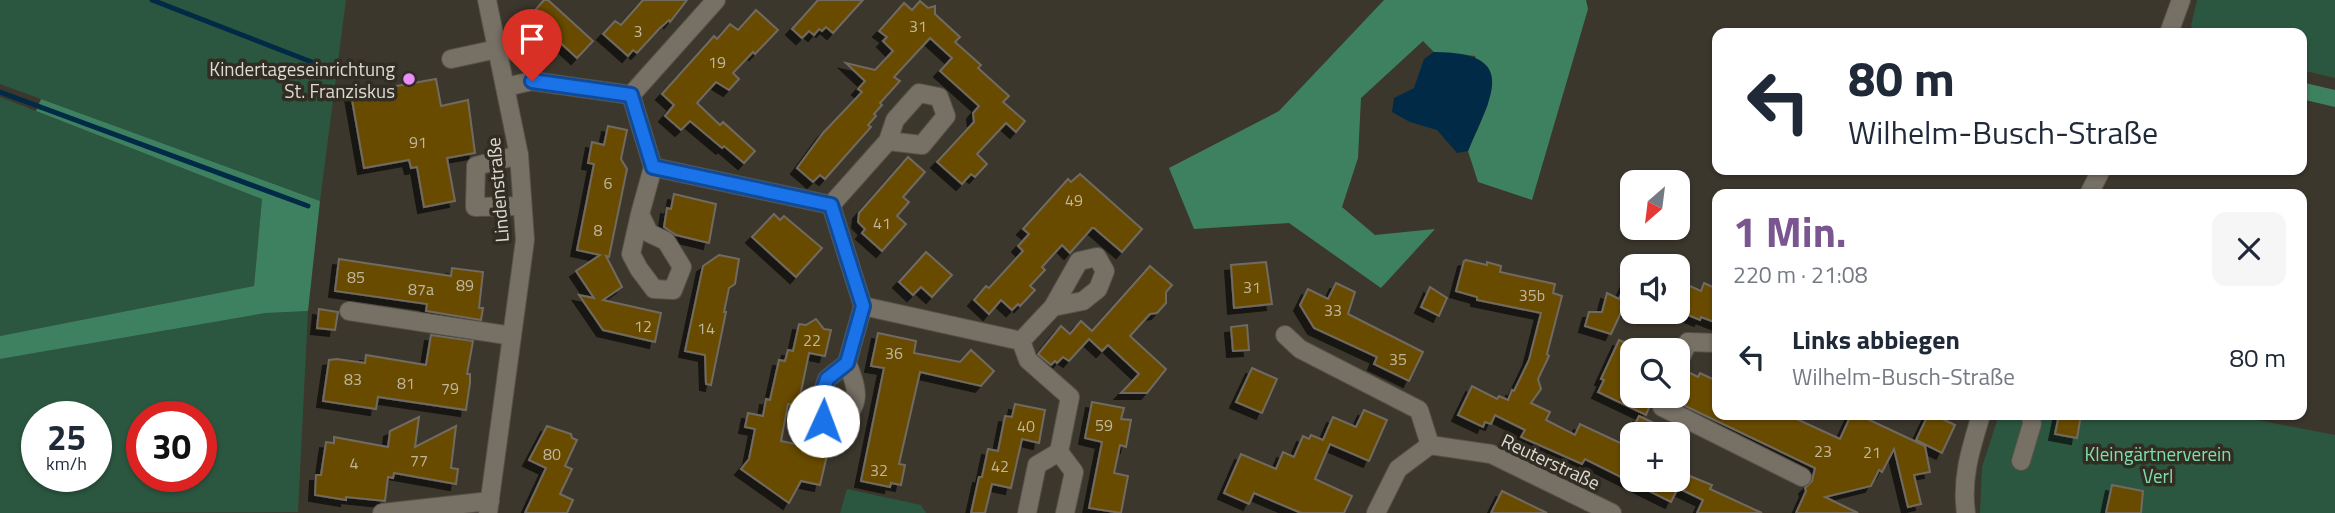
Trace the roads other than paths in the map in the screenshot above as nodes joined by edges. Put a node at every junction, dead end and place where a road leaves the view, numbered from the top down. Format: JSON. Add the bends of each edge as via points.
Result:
{"nodes":[{"id":1,"x":487,"y":0,"type":"edge"},
{"id":2,"x":716,"y":0,"type":"edge"},
{"id":3,"x":2181,"y":0,"type":"edge"},
{"id":4,"x":2171,"y":28,"type":"edge"},
{"id":5,"x":497,"y":48,"type":"junction"},
{"id":6,"x":452,"y":59,"type":"dead end"},
{"id":7,"x":506,"y":87,"type":"junction"},
{"id":8,"x":631,"y":95,"type":"junction"},
{"id":9,"x":888,"y":142,"type":"dead end"},
{"id":10,"x":519,"y":155,"type":"junction"},
{"id":11,"x":653,"y":167,"type":"junction"},
{"id":12,"x":831,"y":205,"type":"junction"},
{"id":13,"x":522,"y":206,"type":"junction"},
{"id":14,"x":640,"y":214,"type":"dead end"},
{"id":15,"x":863,"y":306,"type":"junction"},
{"id":16,"x":1053,"y":307,"type":"dead end"},
{"id":17,"x":349,"y":311,"type":"dead end"},
{"id":18,"x":1284,"y":335,"type":"dead end"},
{"id":19,"x":512,"y":336,"type":"junction"},
{"id":20,"x":1021,"y":341,"type":"junction"},
{"id":21,"x":1690,"y":342,"type":"edge"},
{"id":22,"x":1712,"y":343,"type":"edge"},
{"id":23,"x":847,"y":363,"type":"dead end"},
{"id":24,"x":1663,"y":408,"type":"edge"},
{"id":25,"x":1980,"y":420,"type":"edge"},
{"id":26,"x":2032,"y":420,"type":"edge"},
{"id":27,"x":1430,"y":445,"type":"junction"},
{"id":28,"x":1059,"y":452,"type":"junction"},
{"id":29,"x":2021,"y":461,"type":"dead end"},
{"id":30,"x":1801,"y":477,"type":"dead end"},
{"id":31,"x":489,"y":507,"type":"edge"},
{"id":32,"x":382,"y":513,"type":"edge"},
{"id":33,"x":1027,"y":513,"type":"edge"},
{"id":34,"x":1065,"y":513,"type":"edge"},
{"id":35,"x":1376,"y":513,"type":"edge"},
{"id":36,"x":1612,"y":513,"type":"edge"},
{"id":37,"x":1966,"y":513,"type":"edge"}],
"edges":[{"from":1,"to":5,"type":"street","name":"Lindenstraße"},
{"from":2,"to":8,"type":"street"},
{"from":3,"to":4,"type":"street"},
{"from":5,"to":6,"type":"street"},
{"from":5,"to":7,"type":"street","name":"Lindenstraße"},
{"from":7,"to":8,"type":"street","via":[[532,81]]},
{"from":7,"to":10,"type":"street","name":"Lindenstraße"},
{"from":8,"to":11,"type":"street"},
{"from":9,"to":12,"type":"street"},
{"from":10,"to":13,"type":"street","name":"Lindenstraße"},
{"from":10,"to":13,"type":"street","via":[[475,166],[475,207]]},
{"from":11,"to":12,"type":"street"},
{"from":11,"to":14,"type":"street"},
{"from":12,"to":15,"type":"street"},
{"from":13,"to":19,"type":"street","name":"Lindenstraße","via":[[525,240]]},
{"from":15,"to":20,"type":"street"},
{"from":15,"to":23,"type":"street"},
{"from":16,"to":20,"type":"street"},
{"from":17,"to":19,"type":"street"},
{"from":18,"to":27,"type":"street","via":[[1300,349],[1419,410]]},
{"from":19,"to":31,"type":"street","name":"Lindenstraße"},
{"from":20,"to":28,"type":"street","via":[[1027,360],[1070,397]]},
{"from":21,"to":22,"type":"street"},
{"from":24,"to":30,"type":"street"},
{"from":25,"to":37,"type":"street","via":[[1963,492]]},
{"from":26,"to":29,"type":"street"},
{"from":27,"to":35,"type":"street","via":[[1398,469]]},
{"from":27,"to":36,"type":"street","name":"Reuterstraße","via":[[1492,454]]},
{"from":28,"to":33,"type":"street","via":[[1037,465]]},
{"from":28,"to":34,"type":"street","via":[[1074,472]]},
{"from":31,"to":32,"type":"street"}]}
